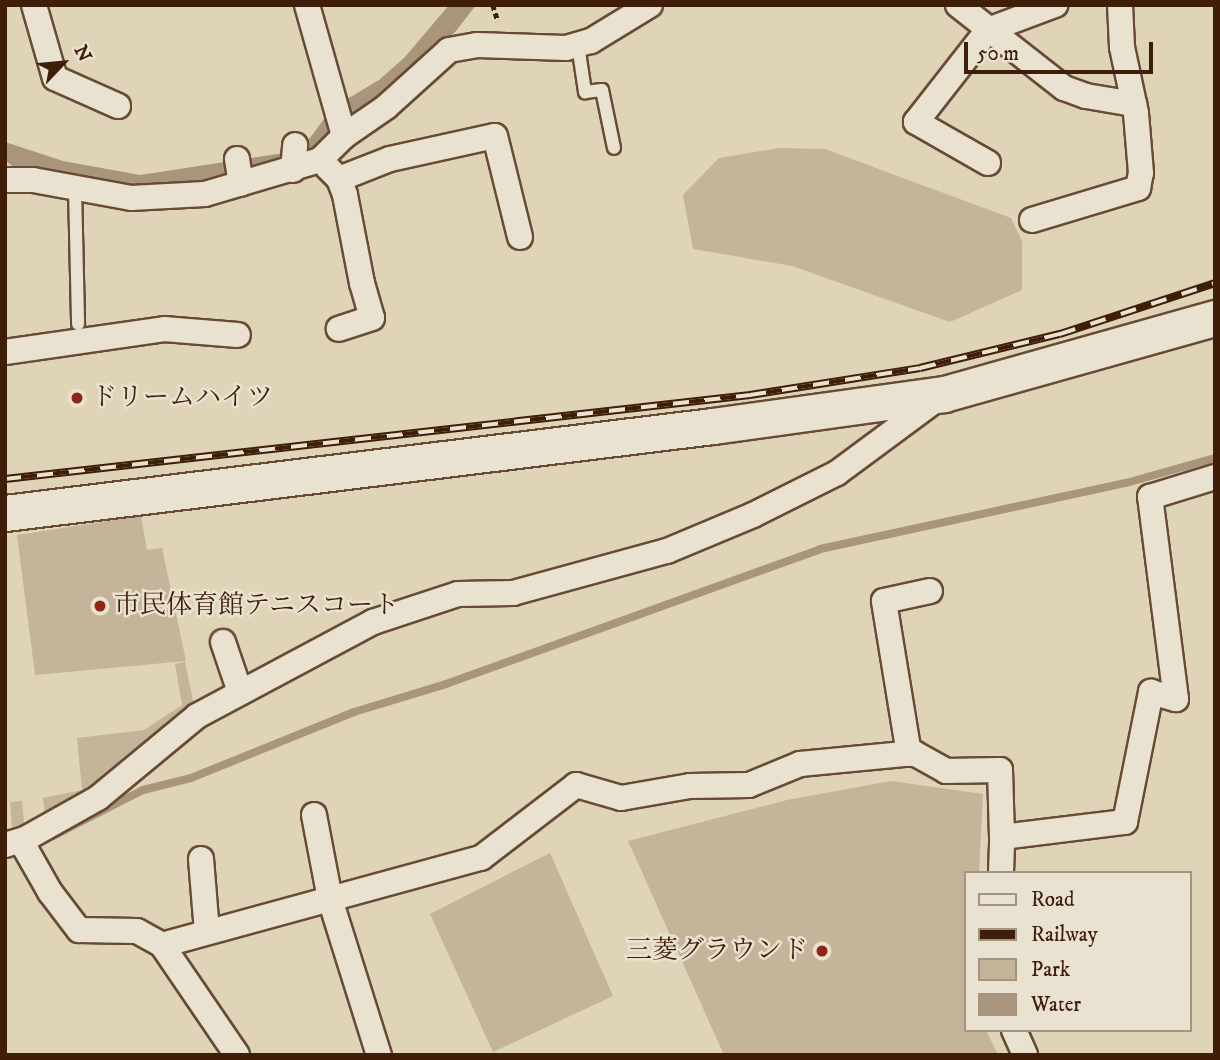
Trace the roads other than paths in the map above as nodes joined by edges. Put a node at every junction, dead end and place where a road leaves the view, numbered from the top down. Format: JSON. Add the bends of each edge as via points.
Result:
{"nodes":[{"id":1,"x":34,"y":5,"type":"edge"},
{"id":2,"x":307,"y":5,"type":"edge"},
{"id":3,"x":650,"y":5,"type":"edge"},
{"id":4,"x":958,"y":5,"type":"edge"},
{"id":5,"x":1055,"y":5,"type":"edge"},
{"id":6,"x":1120,"y":5,"type":"edge"},
{"id":7,"x":988,"y":30,"type":"junction"},
{"id":8,"x":578,"y":45,"type":"junction"},
{"id":9,"x":1134,"y":104,"type":"junction"},
{"id":10,"x":118,"y":106,"type":"dead end"},
{"id":11,"x":344,"y":136,"type":"junction"},
{"id":12,"x":614,"y":148,"type":"dead end"},
{"id":13,"x":237,"y":159,"type":"dead end"},
{"id":14,"x":320,"y":160,"type":"junction"},
{"id":15,"x":988,"y":163,"type":"dead end"},
{"id":16,"x":339,"y":179,"type":"junction"},
{"id":17,"x":5,"y":180,"type":"edge"},
{"id":18,"x":241,"y":184,"type":"junction"},
{"id":19,"x":75,"y":188,"type":"junction"},
{"id":20,"x":1032,"y":220,"type":"dead end"},
{"id":21,"x":520,"y":237,"type":"dead end"},
{"id":22,"x":1215,"y":318,"type":"edge"},
{"id":23,"x":78,"y":324,"type":"dead end"},
{"id":24,"x":339,"y":329,"type":"dead end"},
{"id":25,"x":238,"y":335,"type":"dead end"},
{"id":26,"x":5,"y":352,"type":"edge"},
{"id":27,"x":944,"y":394,"type":"junction"},
{"id":28,"x":1215,"y":477,"type":"edge"},
{"id":29,"x":5,"y":513,"type":"edge"},
{"id":30,"x":929,"y":591,"type":"dead end"},
{"id":31,"x":223,"y":642,"type":"dead end"},
{"id":32,"x":240,"y":692,"type":"junction"},
{"id":33,"x":909,"y":754,"type":"junction"},
{"id":34,"x":314,"y":815,"type":"dead end"},
{"id":35,"x":1002,"y":837,"type":"junction"},
{"id":36,"x":15,"y":842,"type":"edge"},
{"id":37,"x":201,"y":859,"type":"dead end"},
{"id":38,"x":1001,"y":871,"type":"edge"},
{"id":39,"x":330,"y":899,"type":"junction"},
{"id":40,"x":207,"y":932,"type":"junction"},
{"id":41,"x":162,"y":945,"type":"junction"},
{"id":42,"x":1015,"y":1032,"type":"edge"},
{"id":43,"x":237,"y":1055,"type":"edge"},
{"id":44,"x":379,"y":1055,"type":"edge"},
{"id":45,"x":1025,"y":1055,"type":"edge"}],
"edges":[{"from":1,"to":10,"type":"street","via":[[55,78]]},
{"from":2,"to":11,"type":"street"},
{"from":3,"to":8,"type":"street"},
{"from":4,"to":7,"type":"street"},
{"from":5,"to":7,"type":"street"},
{"from":6,"to":9,"type":"street","via":[[1122,47]]},
{"from":7,"to":9,"type":"street","via":[[1064,88]]},
{"from":7,"to":15,"type":"street","via":[[916,122]]},
{"from":8,"to":11,"type":"street","via":[[477,45],[449,50],[386,107]]},
{"from":8,"to":12,"type":"lane","via":[[586,92],[602,90]]},
{"from":9,"to":20,"type":"street","via":[[1141,173],[1138,188]]},
{"from":11,"to":14,"type":"street"},
{"from":13,"to":18,"type":"street"},
{"from":14,"to":16,"type":"street"},
{"from":14,"to":18,"type":"street","via":[[294,157]]},
{"from":16,"to":21,"type":"street","via":[[390,159],[495,136]]},
{"from":16,"to":24,"type":"street","via":[[372,318]]},
{"from":17,"to":19,"type":"street"},
{"from":18,"to":19,"type":"street","via":[[205,194],[131,198]]},
{"from":19,"to":23,"type":"lane"},
{"from":22,"to":27,"type":"street"},
{"from":25,"to":26,"type":"street","via":[[164,329]]},
{"from":27,"to":29,"type":"street"},
{"from":27,"to":32,"type":"street","via":[[837,473],[753,516],[667,551],[513,593],[458,594],[386,617]]},
{"from":28,"to":35,"type":"street","via":[[1150,497],[1176,699],[1151,692],[1125,821]]},
{"from":30,"to":33,"type":"street","via":[[884,601]]},
{"from":31,"to":32,"type":"street"},
{"from":32,"to":36,"type":"street","via":[[197,716],[98,798]]},
{"from":33,"to":35,"type":"street","via":[[946,771],[1000,770]]},
{"from":33,"to":39,"type":"street","via":[[800,764],[749,785],[690,786],[621,798],[576,785],[481,858]]},
{"from":34,"to":39,"type":"street"},
{"from":35,"to":38,"type":"street"},
{"from":36,"to":41,"type":"street","via":[[25,848],[79,930],[137,931]]},
{"from":37,"to":40,"type":"street"},
{"from":39,"to":40,"type":"street"},
{"from":39,"to":44,"type":"street"},
{"from":40,"to":41,"type":"street"},
{"from":41,"to":43,"type":"street"},
{"from":42,"to":45,"type":"street"}]}
